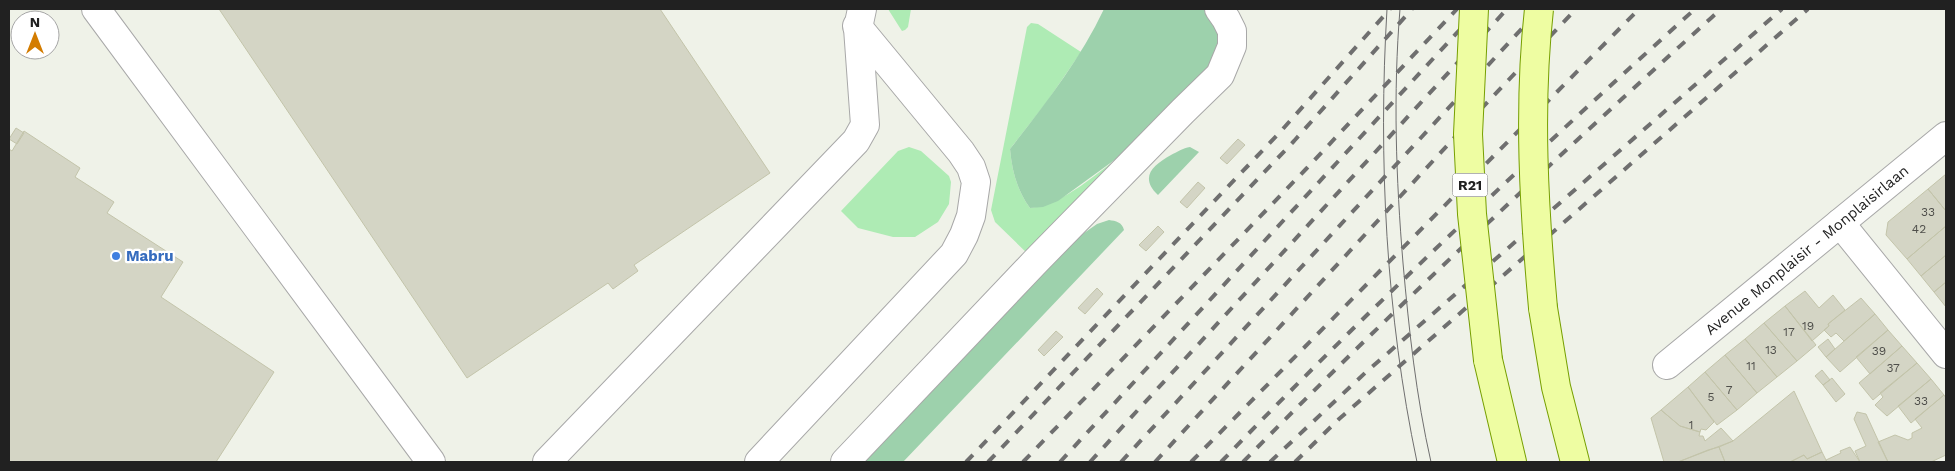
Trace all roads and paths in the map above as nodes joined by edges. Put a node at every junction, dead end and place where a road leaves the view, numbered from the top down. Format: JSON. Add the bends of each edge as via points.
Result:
{"nodes":[{"id":1,"x":96,"y":9,"type":"edge"},
{"id":2,"x":1218,"y":9,"type":"edge"},
{"id":3,"x":1474,"y":9,"type":"edge"},
{"id":4,"x":1539,"y":9,"type":"edge"},
{"id":5,"x":855,"y":15,"type":"edge"},
{"id":6,"x":1946,"y":136,"type":"edge"},
{"id":7,"x":1840,"y":223,"type":"junction"},
{"id":8,"x":1946,"y":354,"type":"edge"},
{"id":9,"x":1667,"y":365,"type":"dead end"},
{"id":10,"x":431,"y":462,"type":"edge"},
{"id":11,"x":547,"y":462,"type":"edge"},
{"id":12,"x":759,"y":462,"type":"edge"},
{"id":13,"x":845,"y":462,"type":"edge"},
{"id":14,"x":1512,"y":462,"type":"edge"},
{"id":15,"x":1575,"y":462,"type":"edge"}],
"edges":[{"from":1,"to":10,"type":"street"},
{"from":2,"to":13,"type":"street","via":[[1232,32],[1232,46],[1220,75],[1035,262]]},
{"from":3,"to":14,"type":"main road","number":"R21","bridge":true,"via":[[1468,134],[1472,214],[1488,360]]},
{"from":4,"to":15,"type":"main road","bridge":true,"via":[[1533,173],[1543,308],[1556,387]]},
{"from":5,"to":11,"type":"street","via":[[865,118],[865,125],[856,141]]},
{"from":5,"to":12,"type":"street","via":[[971,167],[976,182],[971,216],[954,254]]},
{"from":6,"to":7,"type":"street","name":"Avenue Monplaisir - Monplaisirlaan"},
{"from":7,"to":8,"type":"street"},
{"from":7,"to":9,"type":"street","name":"Avenue Monplaisir - Monplaisirlaan"}]}
